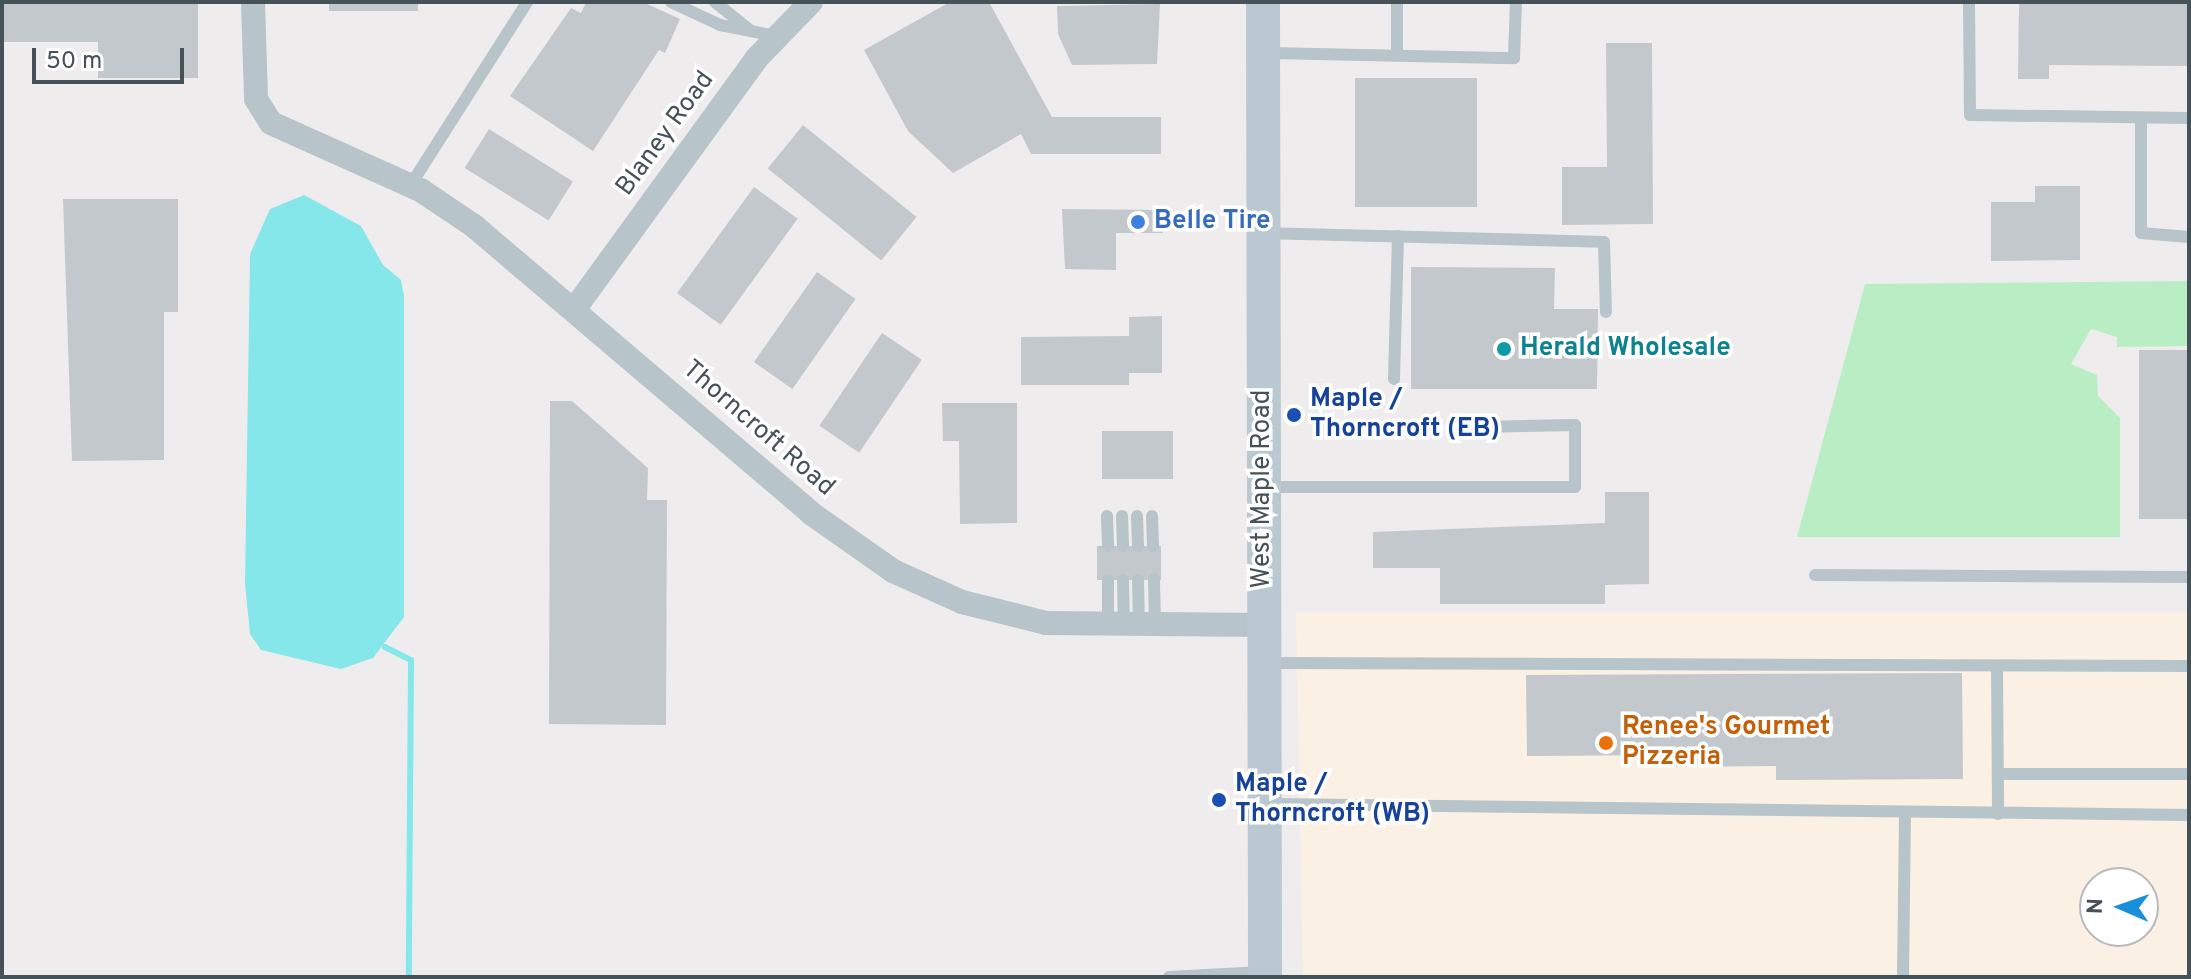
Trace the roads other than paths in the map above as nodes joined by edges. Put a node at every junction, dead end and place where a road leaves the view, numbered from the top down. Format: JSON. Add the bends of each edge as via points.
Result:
{"nodes":[{"id":1,"x":253,"y":2,"type":"edge"},
{"id":2,"x":527,"y":2,"type":"edge"},
{"id":3,"x":671,"y":2,"type":"edge"},
{"id":4,"x":715,"y":2,"type":"edge"},
{"id":5,"x":811,"y":2,"type":"edge"},
{"id":6,"x":1263,"y":2,"type":"edge"},
{"id":7,"x":1397,"y":2,"type":"edge"},
{"id":8,"x":1516,"y":2,"type":"edge"},
{"id":9,"x":1969,"y":2,"type":"edge"},
{"id":10,"x":751,"y":31,"type":"junction"},
{"id":11,"x":776,"y":36,"type":"junction"},
{"id":12,"x":1263,"y":53,"type":"junction"},
{"id":13,"x":1397,"y":55,"type":"junction"},
{"id":14,"x":2189,"y":118,"type":"edge"},
{"id":15,"x":2141,"y":119,"type":"junction"},
{"id":16,"x":410,"y":186,"type":"junction"},
{"id":17,"x":1262,"y":233,"type":"junction"},
{"id":18,"x":1398,"y":236,"type":"junction"},
{"id":19,"x":2189,"y":237,"type":"edge"},
{"id":20,"x":576,"y":307,"type":"junction"},
{"id":21,"x":1606,"y":312,"type":"dead end"},
{"id":22,"x":1394,"y":379,"type":"dead end"},
{"id":23,"x":1478,"y":427,"type":"dead end"},
{"id":24,"x":1263,"y":487,"type":"junction"},
{"id":25,"x":1107,"y":516,"type":"dead end"},
{"id":26,"x":1122,"y":516,"type":"dead end"},
{"id":27,"x":1137,"y":516,"type":"dead end"},
{"id":28,"x":1152,"y":516,"type":"dead end"},
{"id":29,"x":1108,"y":546,"type":"dead end"},
{"id":30,"x":1123,"y":546,"type":"dead end"},
{"id":31,"x":1138,"y":546,"type":"dead end"},
{"id":32,"x":1153,"y":546,"type":"dead end"},
{"id":33,"x":1815,"y":575,"type":"dead end"},
{"id":34,"x":2189,"y":577,"type":"edge"},
{"id":35,"x":1154,"y":579,"type":"dead end"},
{"id":36,"x":1108,"y":580,"type":"dead end"},
{"id":37,"x":1123,"y":580,"type":"dead end"},
{"id":38,"x":1138,"y":580,"type":"dead end"},
{"id":39,"x":1263,"y":625,"type":"junction"},
{"id":40,"x":1131,"y":627,"type":"junction"},
{"id":41,"x":1263,"y":663,"type":"junction"},
{"id":42,"x":1997,"y":666,"type":"junction"},
{"id":43,"x":2189,"y":666,"type":"edge"},
{"id":44,"x":1998,"y":774,"type":"junction"},
{"id":45,"x":2189,"y":774,"type":"edge"},
{"id":46,"x":1264,"y":804,"type":"junction"},
{"id":47,"x":1998,"y":814,"type":"junction"},
{"id":48,"x":1905,"y":815,"type":"junction"},
{"id":49,"x":2189,"y":815,"type":"edge"},
{"id":50,"x":1265,"y":974,"type":"edge"},
{"id":51,"x":1169,"y":977,"type":"edge"},
{"id":52,"x":1903,"y":977,"type":"edge"}],
"edges":[{"from":1,"to":16,"type":"street","name":"Thorncroft Road","via":[[256,99],[271,123]]},
{"from":2,"to":16,"type":"lane"},
{"from":3,"to":10,"type":"lane"},
{"from":4,"to":10,"type":"lane"},
{"from":5,"to":11,"type":"street","name":"Blaney Road"},
{"from":6,"to":12,"type":"main road","name":"West Maple Road"},
{"from":7,"to":13,"type":"lane"},
{"from":8,"to":13,"type":"lane","via":[[1514,58]]},
{"from":9,"to":15,"type":"lane","via":[[1970,115]]},
{"from":10,"to":11,"type":"lane"},
{"from":11,"to":20,"type":"street","name":"Blaney Road"},
{"from":12,"to":13,"type":"lane"},
{"from":12,"to":17,"type":"main road","name":"West Maple Road"},
{"from":14,"to":15,"type":"lane"},
{"from":15,"to":19,"type":"lane","via":[[2141,233]]},
{"from":16,"to":20,"type":"street","name":"Thorncroft Road"},
{"from":17,"to":18,"type":"lane"},
{"from":17,"to":24,"type":"main road","name":"West Maple Road"},
{"from":18,"to":21,"type":"lane","via":[[1604,242]]},
{"from":18,"to":22,"type":"lane"},
{"from":20,"to":40,"type":"street","name":"Thorncroft Road","via":[[812,514],[893,571],[989,610]]},
{"from":23,"to":24,"type":"lane","via":[[1575,425],[1575,487]]},
{"from":24,"to":39,"type":"main road","name":"West Maple Road"},
{"from":25,"to":29,"type":"lane"},
{"from":26,"to":30,"type":"lane"},
{"from":27,"to":31,"type":"lane"},
{"from":28,"to":32,"type":"lane"},
{"from":33,"to":34,"type":"lane"},
{"from":35,"to":40,"type":"lane"},
{"from":36,"to":40,"type":"lane"},
{"from":37,"to":40,"type":"lane"},
{"from":38,"to":40,"type":"lane"},
{"from":39,"to":40,"type":"street","name":"Thorncroft Road"},
{"from":39,"to":41,"type":"main road","name":"West Maple Road"},
{"from":41,"to":42,"type":"lane"},
{"from":41,"to":46,"type":"main road","name":"West Maple Road"},
{"from":42,"to":43,"type":"lane"},
{"from":42,"to":44,"type":"lane"},
{"from":44,"to":45,"type":"lane"},
{"from":44,"to":47,"type":"lane"},
{"from":46,"to":48,"type":"lane"},
{"from":46,"to":50,"type":"main road","name":"West Maple Road"},
{"from":47,"to":48,"type":"lane"},
{"from":47,"to":49,"type":"lane"},
{"from":48,"to":52,"type":"lane"},
{"from":50,"to":51,"type":"lane"}]}
